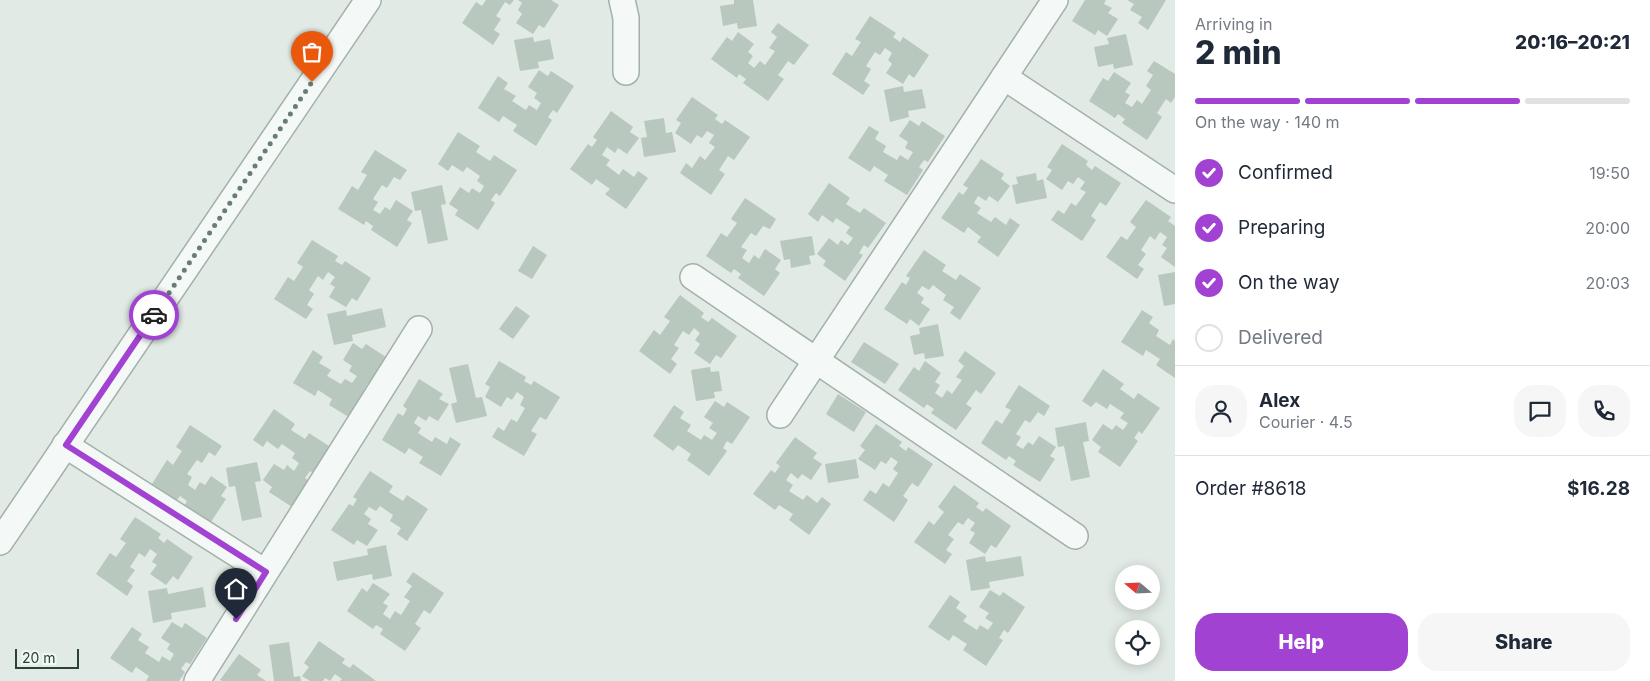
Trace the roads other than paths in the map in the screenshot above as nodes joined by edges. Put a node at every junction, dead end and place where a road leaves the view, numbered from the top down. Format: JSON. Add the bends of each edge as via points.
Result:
{"nodes":[{"id":1,"x":368,"y":0,"type":"edge"},
{"id":2,"x":1055,"y":0,"type":"edge"},
{"id":3,"x":629,"y":6,"type":"edge"},
{"id":4,"x":626,"y":72,"type":"dead end"},
{"id":5,"x":1004,"y":77,"type":"junction"},
{"id":6,"x":1175,"y":190,"type":"edge"},
{"id":7,"x":693,"y":277,"type":"dead end"},
{"id":8,"x":420,"y":329,"type":"dead end"},
{"id":9,"x":817,"y":360,"type":"junction"},
{"id":10,"x":780,"y":415,"type":"dead end"},
{"id":11,"x":66,"y":445,"type":"junction"},
{"id":12,"x":1075,"y":536,"type":"dead end"},
{"id":13,"x":0,"y":542,"type":"edge"},
{"id":14,"x":266,"y":572,"type":"junction"},
{"id":15,"x":197,"y":681,"type":"edge"}],
"edges":[{"from":1,"to":11,"type":"street"},
{"from":2,"to":5,"type":"street"},
{"from":3,"to":4,"type":"street"},
{"from":5,"to":6,"type":"street"},
{"from":5,"to":9,"type":"street"},
{"from":7,"to":9,"type":"street"},
{"from":8,"to":14,"type":"street"},
{"from":9,"to":10,"type":"street"},
{"from":9,"to":12,"type":"street"},
{"from":11,"to":13,"type":"street"},
{"from":11,"to":14,"type":"street"},
{"from":14,"to":15,"type":"street"}]}
